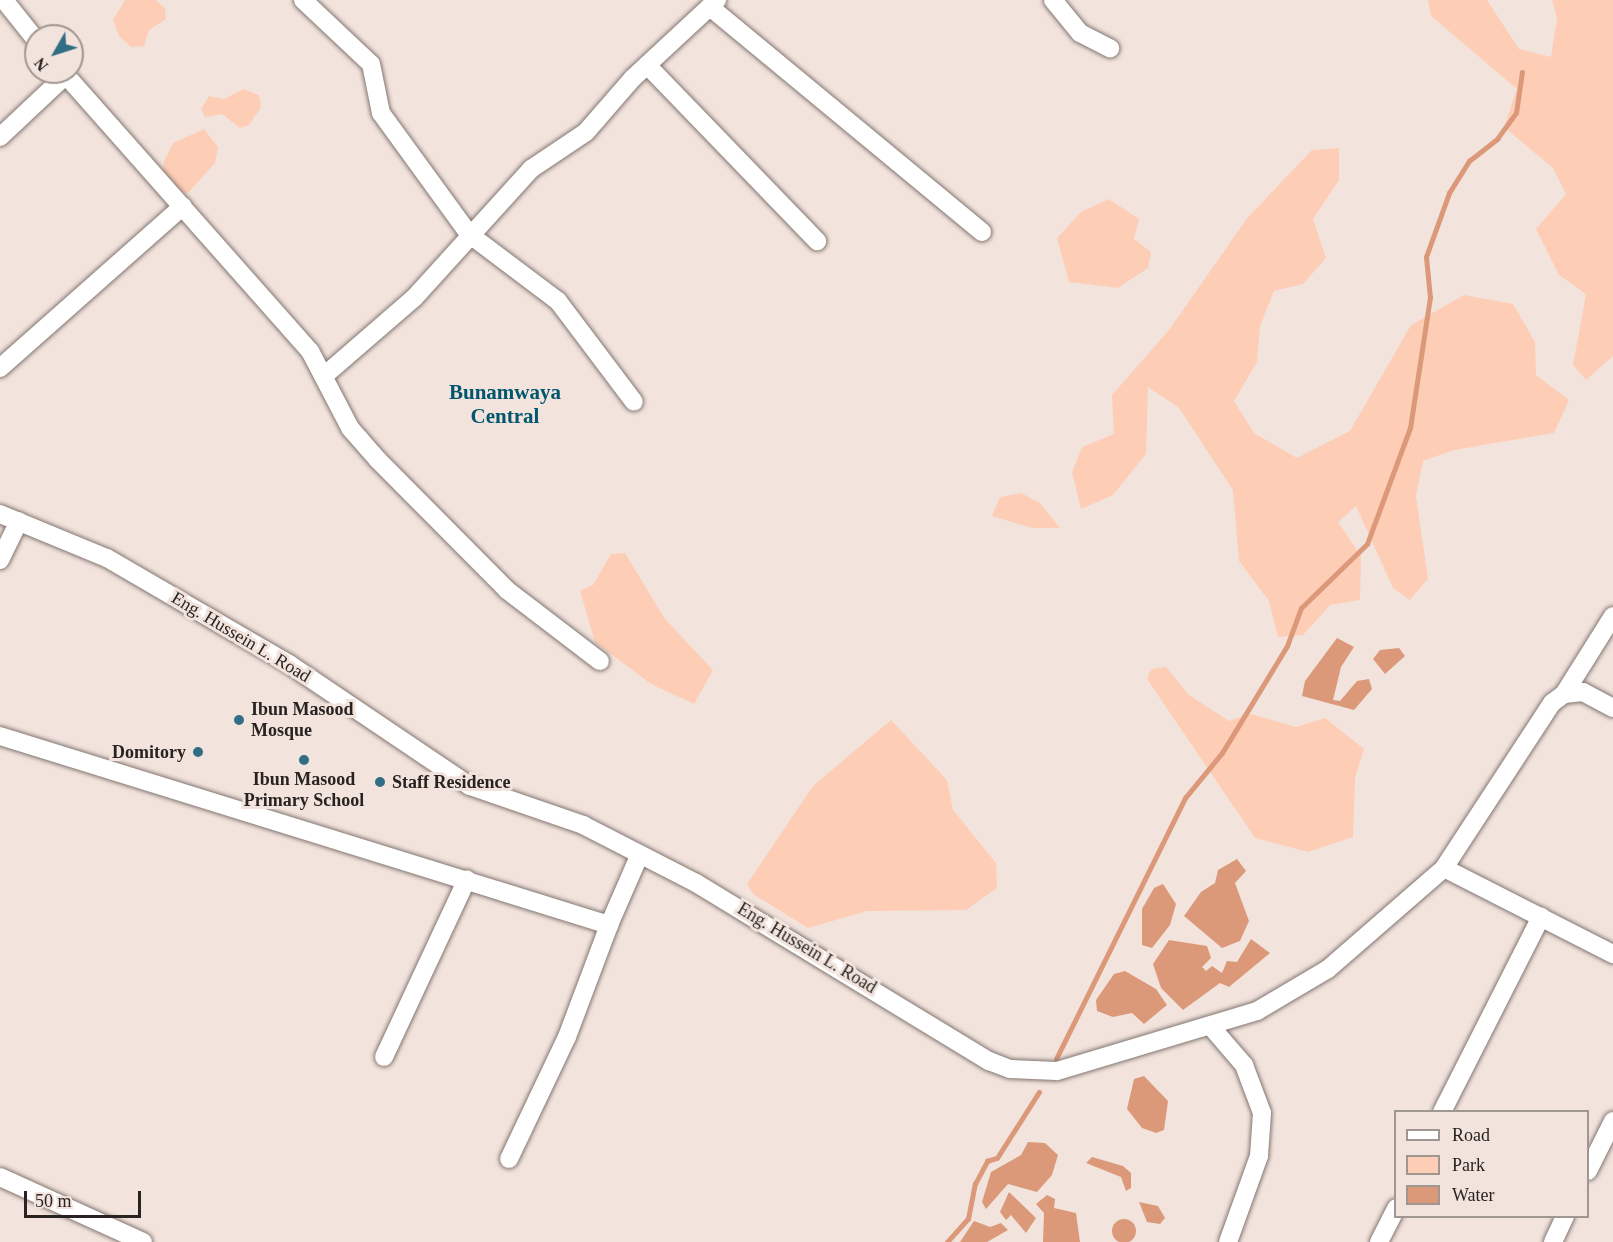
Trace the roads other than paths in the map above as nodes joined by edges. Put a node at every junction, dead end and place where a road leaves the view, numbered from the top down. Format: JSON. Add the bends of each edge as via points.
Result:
{"nodes":[{"id":1,"x":4,"y":0,"type":"edge"},
{"id":2,"x":303,"y":0,"type":"edge"},
{"id":3,"x":1053,"y":0,"type":"edge"},
{"id":4,"x":714,"y":3,"type":"edge"},
{"id":5,"x":24,"y":25,"type":"edge"},
{"id":6,"x":1110,"y":48,"type":"dead end"},
{"id":7,"x":647,"y":65,"type":"junction"},
{"id":8,"x":54,"y":84,"type":"edge"},
{"id":9,"x":73,"y":84,"type":"edge"},
{"id":10,"x":0,"y":137,"type":"edge"},
{"id":11,"x":183,"y":206,"type":"junction"},
{"id":12,"x":982,"y":232,"type":"dead end"},
{"id":13,"x":469,"y":234,"type":"junction"},
{"id":14,"x":818,"y":241,"type":"dead end"},
{"id":15,"x":0,"y":368,"type":"edge"},
{"id":16,"x":325,"y":375,"type":"junction"},
{"id":17,"x":634,"y":402,"type":"dead end"},
{"id":18,"x":0,"y":513,"type":"edge"},
{"id":19,"x":20,"y":521,"type":"junction"},
{"id":20,"x":0,"y":560,"type":"edge"},
{"id":21,"x":1613,"y":616,"type":"edge"},
{"id":22,"x":600,"y":661,"type":"dead end"},
{"id":23,"x":1564,"y":694,"type":"junction"},
{"id":24,"x":1613,"y":708,"type":"edge"},
{"id":25,"x":0,"y":736,"type":"edge"},
{"id":26,"x":640,"y":854,"type":"junction"},
{"id":27,"x":1444,"y":867,"type":"junction"},
{"id":28,"x":467,"y":879,"type":"junction"},
{"id":29,"x":1541,"y":917,"type":"junction"},
{"id":30,"x":609,"y":925,"type":"junction"},
{"id":31,"x":1613,"y":954,"type":"edge"},
{"id":32,"x":1213,"y":1029,"type":"junction"},
{"id":33,"x":384,"y":1057,"type":"dead end"},
{"id":34,"x":1443,"y":1110,"type":"edge"},
{"id":35,"x":1613,"y":1121,"type":"edge"},
{"id":36,"x":508,"y":1159,"type":"dead end"},
{"id":37,"x":1589,"y":1168,"type":"edge"},
{"id":38,"x":0,"y":1177,"type":"edge"},
{"id":39,"x":1394,"y":1210,"type":"edge"},
{"id":40,"x":1564,"y":1218,"type":"edge"},
{"id":41,"x":143,"y":1242,"type":"edge"},
{"id":42,"x":1228,"y":1242,"type":"edge"},
{"id":43,"x":1379,"y":1242,"type":"edge"},
{"id":44,"x":1553,"y":1242,"type":"edge"}],
"edges":[{"from":1,"to":5,"type":"street"},
{"from":2,"to":13,"type":"street","via":[[371,64],[381,113]]},
{"from":3,"to":6,"type":"street","via":[[1080,33]]},
{"from":4,"to":7,"type":"street"},
{"from":4,"to":12,"type":"street"},
{"from":7,"to":13,"type":"street","via":[[586,132],[531,169]]},
{"from":7,"to":14,"type":"street"},
{"from":8,"to":10,"type":"street"},
{"from":9,"to":11,"type":"street"},
{"from":11,"to":15,"type":"street"},
{"from":11,"to":16,"type":"street"},
{"from":13,"to":16,"type":"street","via":[[415,297]]},
{"from":13,"to":17,"type":"street","via":[[558,301]]},
{"from":16,"to":22,"type":"street","via":[[350,428],[378,460],[507,590]]},
{"from":18,"to":19,"type":"street","name":"Eng. Hussein L. Road"},
{"from":19,"to":20,"type":"street"},
{"from":19,"to":26,"type":"street","name":"Eng. Hussein L. Road","via":[[107,558],[217,620],[470,786],[583,825]]},
{"from":21,"to":23,"type":"street","name":"Eng. Hussein L. Road"},
{"from":23,"to":24,"type":"street","via":[[1583,692]]},
{"from":23,"to":27,"type":"street","name":"Eng. Hussein L. Road","via":[[1528,733]]},
{"from":25,"to":28,"type":"street"},
{"from":26,"to":30,"type":"street"},
{"from":26,"to":32,"type":"street","name":"Eng. Hussein L. Road","via":[[772,925],[989,1061],[1011,1069],[1057,1071],[1138,1044]]},
{"from":27,"to":29,"type":"street"},
{"from":27,"to":32,"type":"street","name":"Eng. Hussein L. Road","via":[[1328,969],[1257,1011]]},
{"from":28,"to":30,"type":"street"},
{"from":28,"to":33,"type":"street"},
{"from":29,"to":31,"type":"street"},
{"from":29,"to":34,"type":"street"},
{"from":30,"to":36,"type":"street","via":[[567,1037]]},
{"from":32,"to":42,"type":"street","via":[[1244,1065],[1262,1113],[1259,1156]]},
{"from":35,"to":37,"type":"street"},
{"from":38,"to":41,"type":"street"},
{"from":39,"to":43,"type":"street"},
{"from":40,"to":44,"type":"street"}]}
